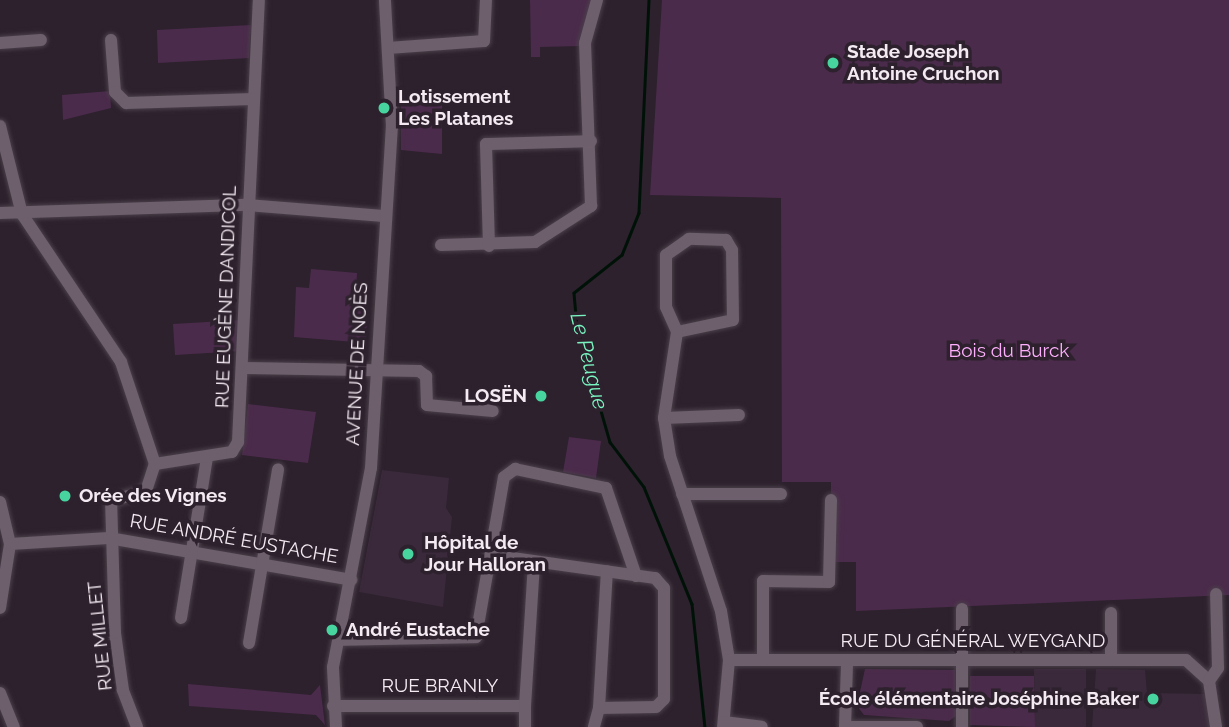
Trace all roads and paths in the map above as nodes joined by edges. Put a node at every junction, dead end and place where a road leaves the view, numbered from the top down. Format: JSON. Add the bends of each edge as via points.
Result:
{"nodes":[{"id":1,"x":259,"y":0,"type":"edge"},
{"id":2,"x":385,"y":0,"type":"edge"},
{"id":3,"x":486,"y":0,"type":"edge"},
{"id":4,"x":597,"y":0,"type":"edge"},
{"id":5,"x":41,"y":40,"type":"dead end"},
{"id":6,"x":0,"y":43,"type":"edge"},
{"id":7,"x":388,"y":48,"type":"junction"},
{"id":8,"x":108,"y":49,"type":"dead end"},
{"id":9,"x":253,"y":99,"type":"junction"},
{"id":10,"x":0,"y":126,"type":"edge"},
{"id":11,"x":592,"y":141,"type":"junction"},
{"id":12,"x":247,"y":205,"type":"junction"},
{"id":13,"x":0,"y":213,"type":"edge"},
{"id":14,"x":22,"y":214,"type":"junction"},
{"id":15,"x":384,"y":216,"type":"junction"},
{"id":16,"x":441,"y":245,"type":"dead end"},
{"id":17,"x":489,"y":246,"type":"junction"},
{"id":18,"x":677,"y":332,"type":"junction"},
{"id":19,"x":246,"y":368,"type":"junction"},
{"id":20,"x":375,"y":372,"type":"junction"},
{"id":21,"x":494,"y":411,"type":"dead end"},
{"id":22,"x":739,"y":415,"type":"dead end"},
{"id":23,"x":664,"y":418,"type":"junction"},
{"id":24,"x":207,"y":457,"type":"junction"},
{"id":25,"x":155,"y":464,"type":"junction"},
{"id":26,"x":278,"y":469,"type":"dead end"},
{"id":27,"x":682,"y":494,"type":"junction"},
{"id":28,"x":781,"y":494,"type":"dead end"},
{"id":29,"x":831,"y":500,"type":"dead end"},
{"id":30,"x":0,"y":502,"type":"edge"},
{"id":31,"x":110,"y":538,"type":"junction"},
{"id":32,"x":10,"y":544,"type":"junction"},
{"id":33,"x":192,"y":552,"type":"junction"},
{"id":34,"x":491,"y":555,"type":"junction"},
{"id":35,"x":534,"y":562,"type":"junction"},
{"id":36,"x":262,"y":564,"type":"junction"},
{"id":37,"x":607,"y":571,"type":"junction"},
{"id":38,"x":636,"y":576,"type":"junction"},
{"id":39,"x":351,"y":580,"type":"junction"},
{"id":40,"x":1216,"y":594,"type":"dead end"},
{"id":41,"x":0,"y":608,"type":"edge"},
{"id":42,"x":962,"y":609,"type":"dead end"},
{"id":43,"x":1111,"y":613,"type":"dead end"},
{"id":44,"x":181,"y":618,"type":"dead end"},
{"id":45,"x":338,"y":640,"type":"junction"},
{"id":46,"x":249,"y":643,"type":"dead end"},
{"id":47,"x":729,"y":660,"type":"junction"},
{"id":48,"x":763,"y":660,"type":"junction"},
{"id":49,"x":1111,"y":660,"type":"junction"},
{"id":50,"x":960,"y":661,"type":"junction"},
{"id":51,"x":847,"y":662,"type":"junction"},
{"id":52,"x":1209,"y":681,"type":"junction"},
{"id":53,"x":0,"y":693,"type":"edge"},
{"id":54,"x":333,"y":706,"type":"junction"},
{"id":55,"x":525,"y":706,"type":"junction"},
{"id":56,"x":598,"y":708,"type":"junction"},
{"id":57,"x":1220,"y":721,"type":"edge"},
{"id":58,"x":724,"y":725,"type":"edge"},
{"id":59,"x":14,"y":727,"type":"edge"},
{"id":60,"x":137,"y":727,"type":"edge"},
{"id":61,"x":336,"y":727,"type":"edge"},
{"id":62,"x":526,"y":727,"type":"edge"},
{"id":63,"x":594,"y":727,"type":"edge"},
{"id":64,"x":762,"y":727,"type":"edge"},
{"id":65,"x":845,"y":727,"type":"edge"},
{"id":66,"x":916,"y":727,"type":"edge"},
{"id":67,"x":961,"y":727,"type":"edge"}],
"edges":[{"from":1,"to":9,"type":"street","name":"RUE EUGÈNE DANDICOL"},
{"from":2,"to":7,"type":"street","name":"AVENUE DE NOÈS"},
{"from":3,"to":7,"type":"street","via":[[484,41]]},
{"from":4,"to":11,"type":"street","via":[[585,43]]},
{"from":5,"to":6,"type":"street"},
{"from":7,"to":15,"type":"street","name":"AVENUE DE NOÈS","via":[[392,127]]},
{"from":8,"to":9,"type":"street","via":[[115,92],[126,103]]},
{"from":9,"to":12,"type":"street","name":"RUE EUGÈNE DANDICOL"},
{"from":10,"to":14,"type":"street"},
{"from":11,"to":17,"type":"street","via":[[591,206],[535,242]]},
{"from":11,"to":17,"type":"street","via":[[486,144]]},
{"from":12,"to":14,"type":"street"},
{"from":12,"to":15,"type":"street"},
{"from":12,"to":19,"type":"street","name":"RUE EUGÈNE DANDICOL"},
{"from":13,"to":14,"type":"street"},
{"from":14,"to":25,"type":"street","via":[[121,362]]},
{"from":15,"to":20,"type":"street","name":"AVENUE DE NOÈS"},
{"from":16,"to":17,"type":"street"},
{"from":18,"to":18,"type":"street","via":[[666,307],[666,255],[689,239],[726,240],[732,250],[733,320]]},
{"from":18,"to":23,"type":"street"},
{"from":19,"to":20,"type":"street"},
{"from":19,"to":24,"type":"street","name":"RUE EUGÈNE DANDICOL","via":[[236,449]]},
{"from":20,"to":21,"type":"street","via":[[419,371],[426,376],[427,405],[434,408]]},
{"from":20,"to":39,"type":"street","name":"AVENUE DE NOÈS","via":[[370,481]]},
{"from":22,"to":23,"type":"street"},
{"from":23,"to":27,"type":"street"},
{"from":24,"to":25,"type":"street","name":"RUE EUGÈNE DANDICOL"},
{"from":24,"to":33,"type":"street"},
{"from":25,"to":31,"type":"street","via":[[146,491],[114,497]]},
{"from":26,"to":36,"type":"street"},
{"from":27,"to":28,"type":"street"},
{"from":27,"to":47,"type":"street","via":[[721,611]]},
{"from":29,"to":48,"type":"street","via":[[829,582],[763,581]]},
{"from":30,"to":32,"type":"street"},
{"from":31,"to":32,"type":"street","name":"RUE ANDRÉ EUSTACHE"},
{"from":31,"to":33,"type":"street","name":"RUE ANDRÉ EUSTACHE"},
{"from":31,"to":60,"type":"street","name":"RUE MILLET","via":[[123,690]]},
{"from":32,"to":41,"type":"street"},
{"from":33,"to":36,"type":"street","name":"RUE ANDRÉ EUSTACHE"},
{"from":33,"to":44,"type":"street"},
{"from":34,"to":35,"type":"street"},
{"from":34,"to":38,"type":"street","via":[[504,477],[515,469],[606,488]]},
{"from":34,"to":45,"type":"street","via":[[479,631],[472,639]]},
{"from":35,"to":37,"type":"street"},
{"from":35,"to":55,"type":"street"},
{"from":36,"to":39,"type":"street","name":"RUE ANDRÉ EUSTACHE"},
{"from":36,"to":46,"type":"street"},
{"from":37,"to":38,"type":"street"},
{"from":37,"to":56,"type":"street"},
{"from":38,"to":56,"type":"street","via":[[655,578],[664,588],[664,699],[656,707]]},
{"from":39,"to":45,"type":"street","name":"AVENUE DE NOÈS"},
{"from":40,"to":52,"type":"street","via":[[1217,668]]},
{"from":42,"to":50,"type":"street"},
{"from":43,"to":49,"type":"street"},
{"from":45,"to":54,"type":"street","name":"AVENUE DE NOÈS"},
{"from":47,"to":48,"type":"street","name":"RUE DU GÉNÉRAL WEYGAND"},
{"from":47,"to":58,"type":"street"},
{"from":48,"to":51,"type":"street","name":"RUE DU GÉNÉRAL WEYGAND"},
{"from":49,"to":50,"type":"street","name":"RUE DU GÉNÉRAL WEYGAND"},
{"from":49,"to":52,"type":"street","name":"RUE DU GÉNÉRAL WEYGAND","via":[[1186,660]]},
{"from":50,"to":51,"type":"street","name":"RUE DU GÉNÉRAL WEYGAND"},
{"from":50,"to":67,"type":"street"},
{"from":51,"to":65,"type":"street"},
{"from":52,"to":57,"type":"street"},
{"from":53,"to":59,"type":"street"},
{"from":54,"to":55,"type":"street","name":"RUE BRANLY"},
{"from":54,"to":61,"type":"street","name":"AVENUE DE NOÈS"},
{"from":55,"to":62,"type":"street","name":"RUE BRANLY"},
{"from":56,"to":63,"type":"street"},
{"from":58,"to":64,"type":"street"},
{"from":65,"to":66,"type":"street"}]}
